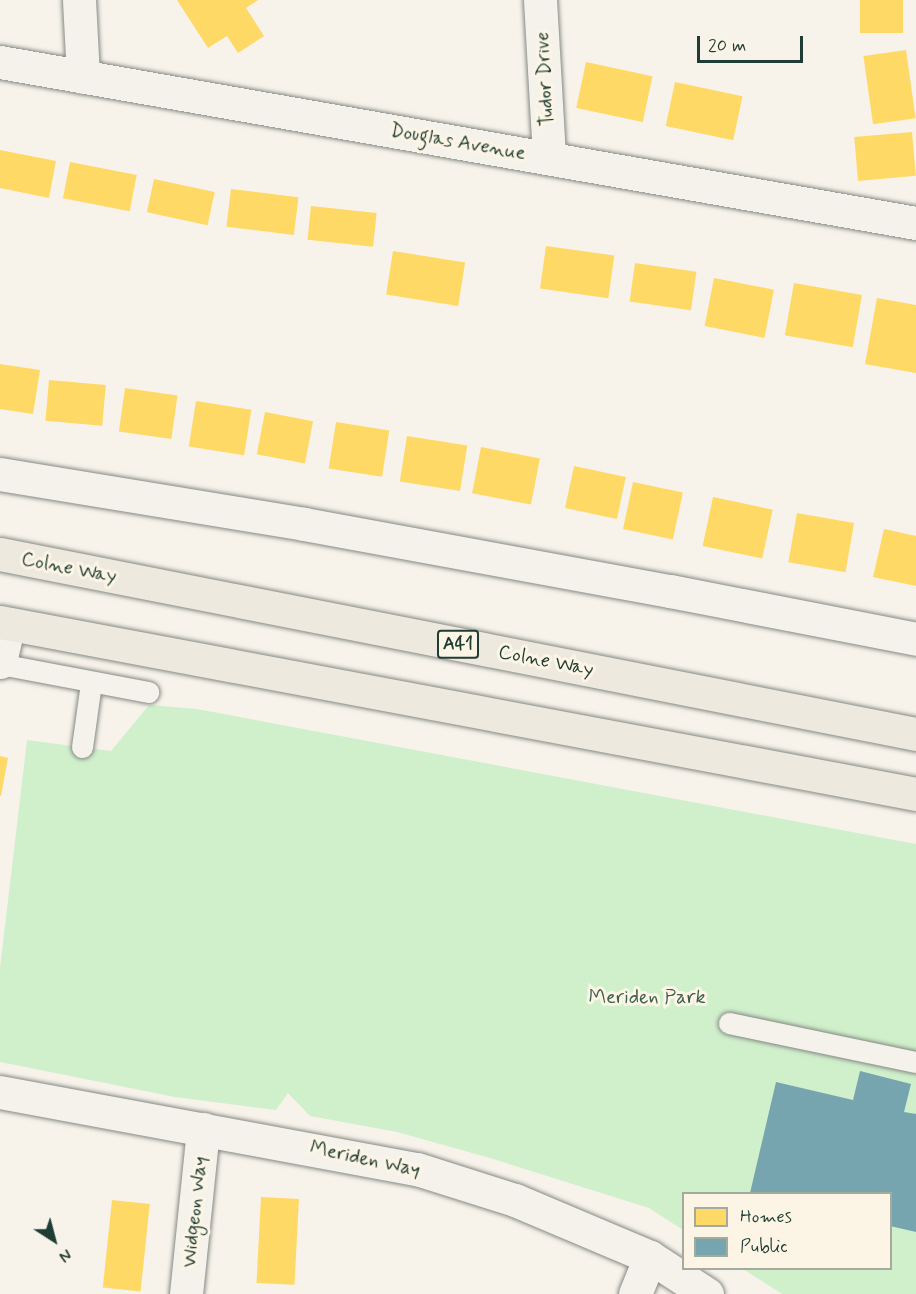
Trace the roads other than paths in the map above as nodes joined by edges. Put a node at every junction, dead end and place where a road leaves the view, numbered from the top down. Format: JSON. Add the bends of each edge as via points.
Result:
{"nodes":[{"id":1,"x":79,"y":0,"type":"edge"},
{"id":2,"x":540,"y":0,"type":"edge"},
{"id":3,"x":0,"y":62,"type":"edge"},
{"id":4,"x":83,"y":77,"type":"junction"},
{"id":5,"x":549,"y":158,"type":"junction"},
{"id":6,"x":916,"y":223,"type":"edge"},
{"id":7,"x":0,"y":474,"type":"edge"},
{"id":8,"x":0,"y":554,"type":"edge"},
{"id":9,"x":5,"y":623,"type":"edge"},
{"id":10,"x":916,"y":639,"type":"edge"},
{"id":11,"x":0,"y":663,"type":"edge"},
{"id":12,"x":91,"y":683,"type":"junction"},
{"id":13,"x":148,"y":692,"type":"dead end"},
{"id":14,"x":916,"y":734,"type":"edge"},
{"id":15,"x":82,"y":747,"type":"dead end"},
{"id":16,"x":916,"y":794,"type":"edge"},
{"id":17,"x":729,"y":1023,"type":"dead end"},
{"id":18,"x":916,"y":1062,"type":"edge"},
{"id":19,"x":0,"y":1092,"type":"edge"},
{"id":20,"x":203,"y":1129,"type":"junction"},
{"id":21,"x":650,"y":1257,"type":"junction"},
{"id":22,"x":186,"y":1294,"type":"edge"},
{"id":23,"x":635,"y":1294,"type":"edge"},
{"id":24,"x":707,"y":1294,"type":"edge"}],
"edges":[{"from":1,"to":4,"type":"street"},
{"from":2,"to":5,"type":"street","name":"Tudor Drive"},
{"from":3,"to":4,"type":"street","name":"Douglas Avenue"},
{"from":4,"to":5,"type":"street","name":"Douglas Avenue"},
{"from":5,"to":6,"type":"street","name":"Douglas Avenue"},
{"from":7,"to":10,"type":"street","via":[[399,541]]},
{"from":8,"to":14,"type":"highway","name":"Colne Way","number":"A41"},
{"from":9,"to":11,"type":"street"},
{"from":9,"to":16,"type":"highway"},
{"from":11,"to":12,"type":"lane"},
{"from":12,"to":13,"type":"lane"},
{"from":12,"to":15,"type":"lane"},
{"from":17,"to":18,"type":"lane"},
{"from":19,"to":20,"type":"street","name":"Meriden Way"},
{"from":20,"to":21,"type":"street","name":"Meriden Way","via":[[417,1169],[514,1200]]},
{"from":20,"to":22,"type":"street","name":"Widgeon Way"},
{"from":21,"to":23,"type":"street"},
{"from":21,"to":24,"type":"street","name":"Meriden Way"}]}
